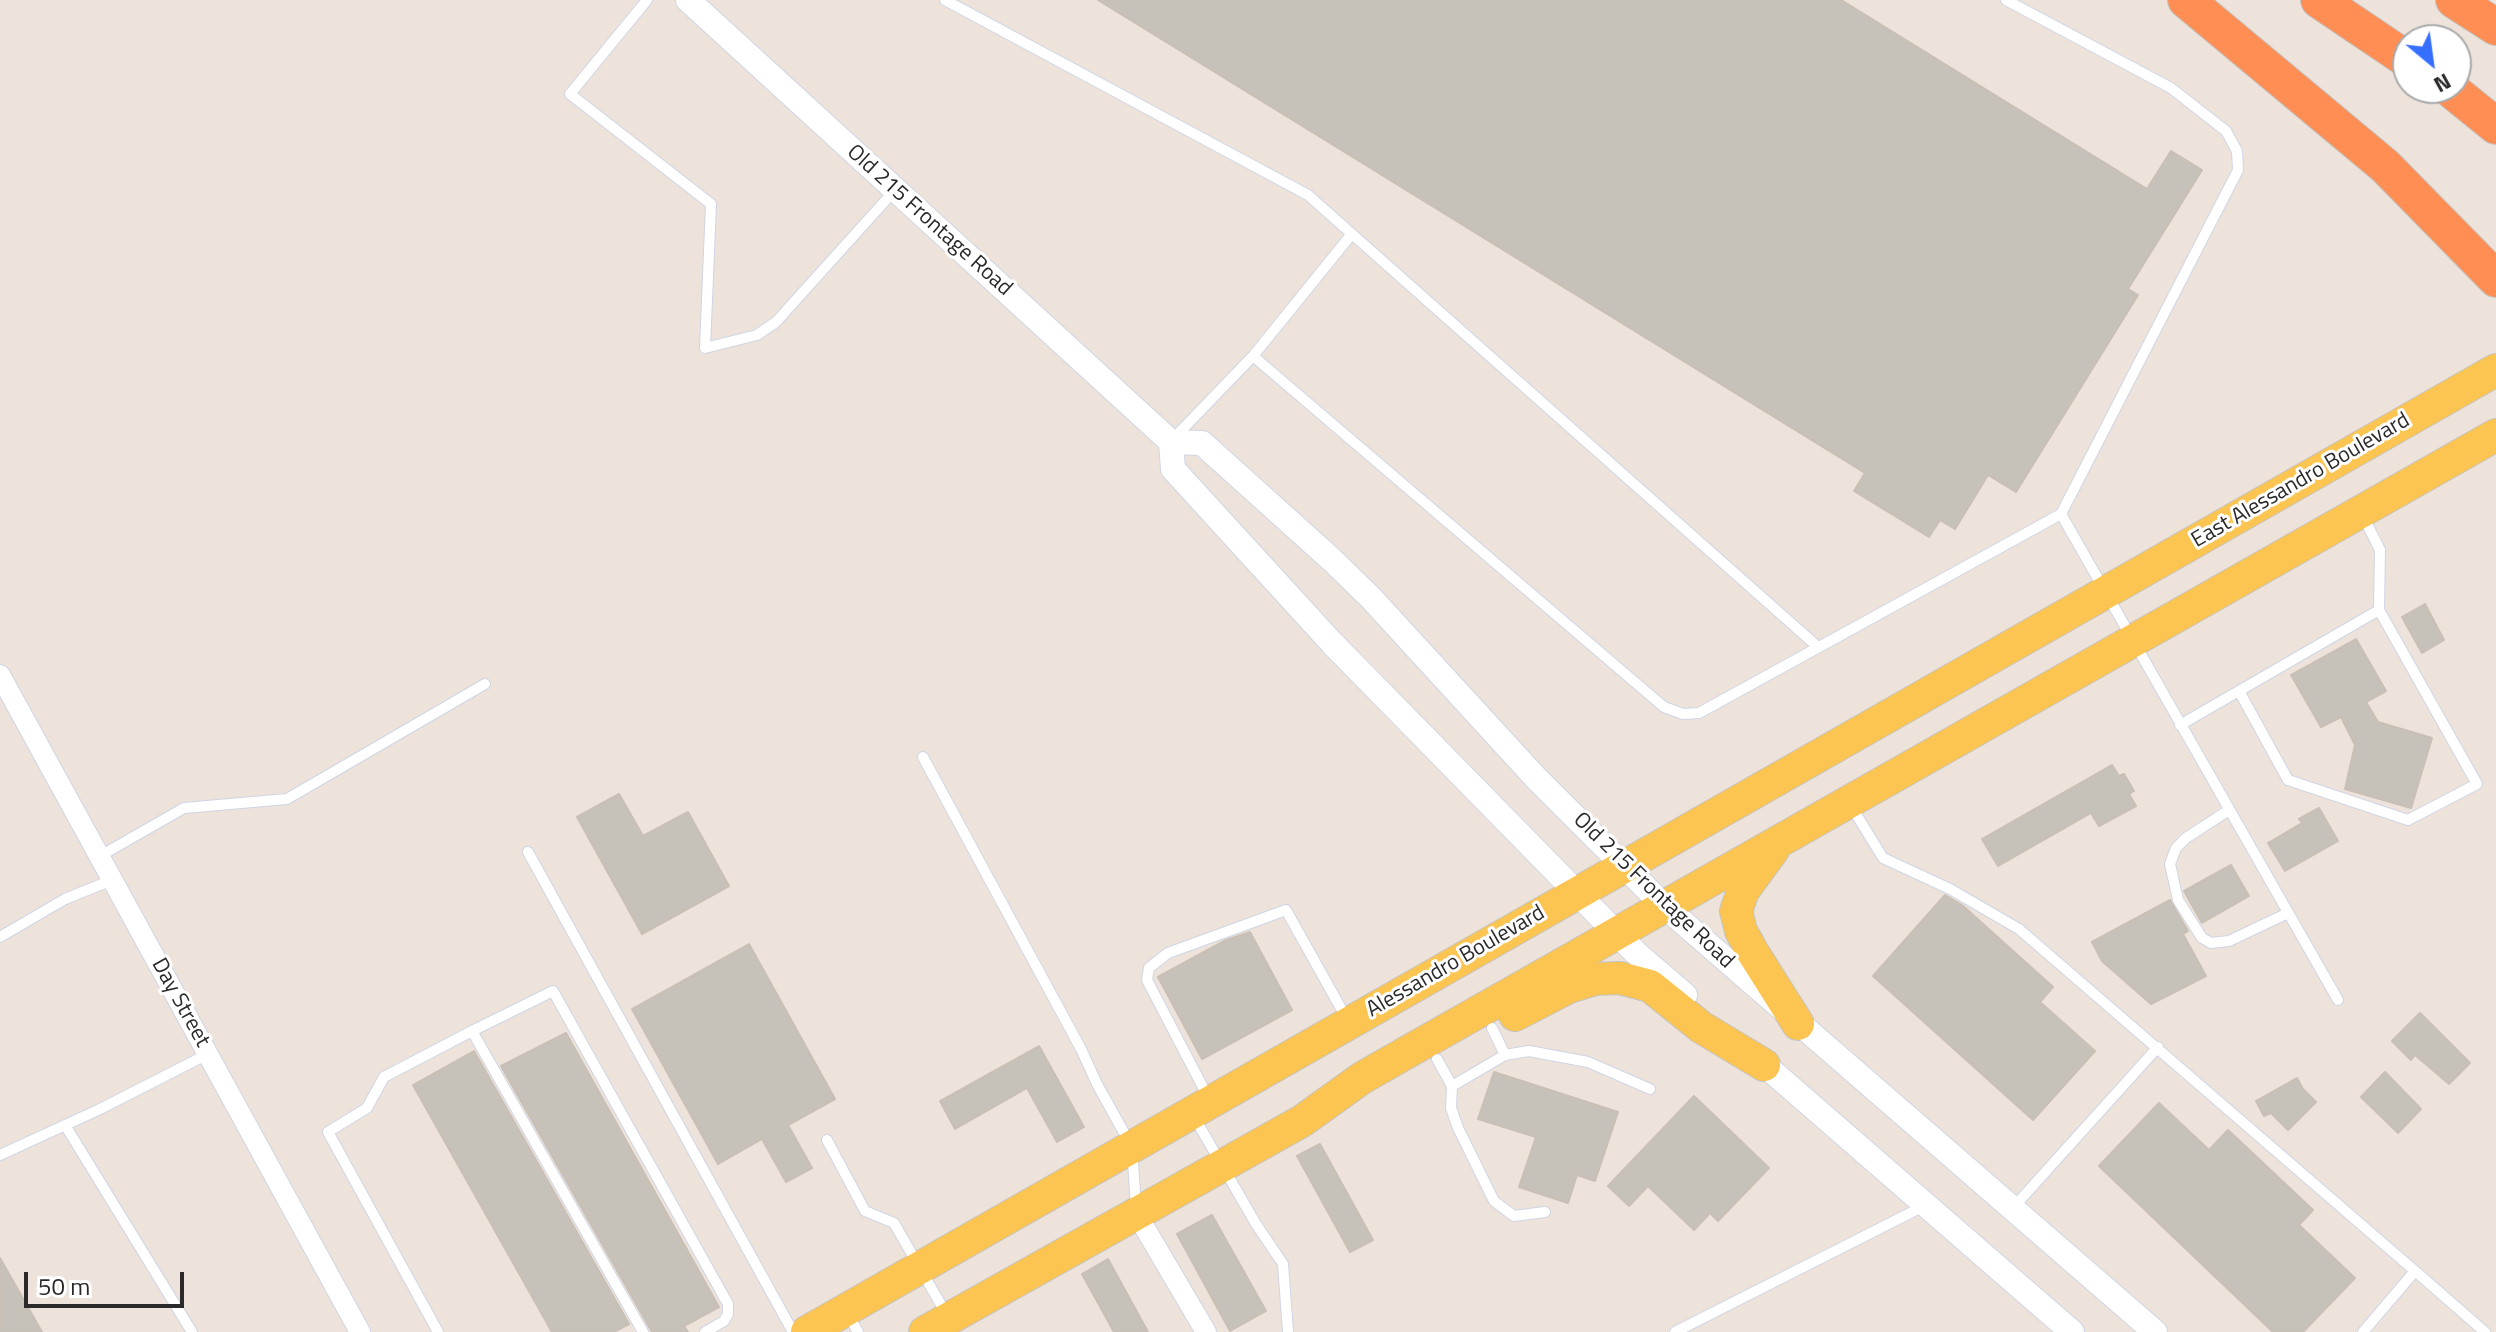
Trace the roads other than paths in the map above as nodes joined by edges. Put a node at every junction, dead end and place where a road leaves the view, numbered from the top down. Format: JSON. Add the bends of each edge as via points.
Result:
{"nodes":[{"id":1,"x":647,"y":0,"type":"edge"},
{"id":2,"x":688,"y":0,"type":"edge"},
{"id":3,"x":945,"y":0,"type":"edge"},
{"id":4,"x":2006,"y":0,"type":"edge"},
{"id":5,"x":2186,"y":0,"type":"edge"},
{"id":6,"x":2319,"y":0,"type":"edge"},
{"id":7,"x":2454,"y":0,"type":"edge"},
{"id":8,"x":2496,"y":27,"type":"edge"},
{"id":9,"x":2392,"y":49,"type":"edge"},
{"id":10,"x":2469,"y":104,"type":"edge"},
{"id":11,"x":2496,"y":126,"type":"edge"},
{"id":12,"x":895,"y":190,"type":"junction"},
{"id":13,"x":1351,"y":235,"type":"junction"},
{"id":14,"x":2496,"y":279,"type":"edge"},
{"id":15,"x":1253,"y":356,"type":"junction"},
{"id":16,"x":2496,"y":370,"type":"edge"},
{"id":17,"x":2496,"y":435,"type":"edge"},
{"id":18,"x":1171,"y":442,"type":"junction"},
{"id":19,"x":2361,"y":512,"type":"junction"},
{"id":20,"x":2061,"y":514,"type":"junction"},
{"id":21,"x":2105,"y":592,"type":"junction"},
{"id":22,"x":2379,"y":610,"type":"junction"},
{"id":23,"x":2134,"y":640,"type":"junction"},
{"id":24,"x":1818,"y":647,"type":"junction"},
{"id":25,"x":0,"y":675,"type":"edge"},
{"id":26,"x":485,"y":684,"type":"dead end"},
{"id":27,"x":2239,"y":691,"type":"junction"},
{"id":28,"x":2180,"y":725,"type":"junction"},
{"id":29,"x":923,"y":757,"type":"dead end"},
{"id":30,"x":1849,"y":801,"type":"junction"},
{"id":31,"x":2229,"y":810,"type":"junction"},
{"id":32,"x":1779,"y":841,"type":"junction"},
{"id":33,"x":528,"y":852,"type":"dead end"},
{"id":34,"x":100,"y":856,"type":"junction"},
{"id":35,"x":1625,"y":866,"type":"junction"},
{"id":36,"x":112,"y":880,"type":"junction"},
{"id":37,"x":1577,"y":893,"type":"junction"},
{"id":38,"x":1664,"y":906,"type":"junction"},
{"id":39,"x":2288,"y":913,"type":"junction"},
{"id":40,"x":1617,"y":933,"type":"junction"},
{"id":41,"x":0,"y":937,"type":"edge"},
{"id":42,"x":2338,"y":1000,"type":"dead end"},
{"id":43,"x":1349,"y":1023,"type":"junction"},
{"id":44,"x":1798,"y":1024,"type":"junction"},
{"id":45,"x":472,"y":1031,"type":"junction"},
{"id":46,"x":1498,"y":1042,"type":"junction"},
{"id":47,"x":2158,"y":1047,"type":"junction"},
{"id":48,"x":208,"y":1054,"type":"junction"},
{"id":49,"x":1764,"y":1065,"type":"junction"},
{"id":50,"x":1444,"y":1073,"type":"junction"},
{"id":51,"x":1650,"y":1089,"type":"dead end"},
{"id":52,"x":1200,"y":1107,"type":"junction"},
{"id":53,"x":1302,"y":1121,"type":"junction"},
{"id":54,"x":65,"y":1125,"type":"junction"},
{"id":55,"x":827,"y":1140,"type":"dead end"},
{"id":56,"x":1132,"y":1147,"type":"junction"},
{"id":57,"x":0,"y":1155,"type":"edge"},
{"id":58,"x":1222,"y":1164,"type":"junction"},
{"id":59,"x":1926,"y":1205,"type":"junction"},
{"id":60,"x":2012,"y":1209,"type":"junction"},
{"id":61,"x":1545,"y":1212,"type":"dead end"},
{"id":62,"x":1136,"y":1213,"type":"junction"},
{"id":63,"x":919,"y":1268,"type":"junction"},
{"id":64,"x":2415,"y":1271,"type":"junction"},
{"id":65,"x":852,"y":1321,"type":"edge"},
{"id":66,"x":937,"y":1325,"type":"edge"},
{"id":67,"x":192,"y":1332,"type":"edge"},
{"id":68,"x":360,"y":1332,"type":"edge"},
{"id":69,"x":438,"y":1332,"type":"edge"},
{"id":70,"x":643,"y":1332,"type":"edge"},
{"id":71,"x":705,"y":1332,"type":"edge"},
{"id":72,"x":793,"y":1332,"type":"edge"},
{"id":73,"x":807,"y":1332,"type":"edge"},
{"id":74,"x":1206,"y":1332,"type":"edge"},
{"id":75,"x":1288,"y":1332,"type":"edge"},
{"id":76,"x":1675,"y":1332,"type":"edge"},
{"id":77,"x":2072,"y":1332,"type":"edge"},
{"id":78,"x":2155,"y":1332,"type":"edge"},
{"id":79,"x":2363,"y":1332,"type":"edge"},
{"id":80,"x":2485,"y":1332,"type":"edge"}],
"edges":[{"from":1,"to":12,"type":"lane","via":[[570,94],[711,204],[705,348],[757,335],[776,322]]},
{"from":2,"to":12,"type":"street","name":"Old 215 Frontage Road"},
{"from":3,"to":13,"type":"lane","via":[[1308,195]]},
{"from":4,"to":20,"type":"lane","via":[[2171,88],[2226,131],[2237,151],[2238,170]]},
{"from":5,"to":14,"type":"highway","via":[[2385,166]]},
{"from":6,"to":9,"type":"highway"},
{"from":7,"to":8,"type":"highway"},
{"from":10,"to":11,"type":"highway"},
{"from":12,"to":18,"type":"street","name":"Old 215 Frontage Road"},
{"from":13,"to":15,"type":"lane"},
{"from":13,"to":24,"type":"lane"},
{"from":15,"to":18,"type":"lane"},
{"from":15,"to":24,"type":"lane","via":[[1664,707],[1699,713]]},
{"from":16,"to":21,"type":"main road","name":"East Alessandro Boulevard"},
{"from":17,"to":19,"type":"main road"},
{"from":18,"to":35,"type":"street","name":"Old 215 Frontage Road","via":[[1202,443],[1332,560]]},
{"from":18,"to":37,"type":"street","via":[[1173,469],[1332,643]]},
{"from":19,"to":22,"type":"lane","via":[[2380,550]]},
{"from":19,"to":23,"type":"main road"},
{"from":20,"to":21,"type":"lane"},
{"from":20,"to":24,"type":"lane"},
{"from":21,"to":23,"type":"lane"},
{"from":21,"to":35,"type":"main road","name":"Alessandro Boulevard"},
{"from":22,"to":27,"type":"lane"},
{"from":22,"to":27,"type":"lane","via":[[2477,784],[2408,820],[2288,780]]},
{"from":23,"to":28,"type":"lane"},
{"from":23,"to":30,"type":"main road"},
{"from":25,"to":34,"type":"street","name":"Day Street"},
{"from":26,"to":34,"type":"lane","via":[[287,799],[184,808]]},
{"from":27,"to":28,"type":"lane"},
{"from":28,"to":31,"type":"lane"},
{"from":29,"to":56,"type":"lane"},
{"from":30,"to":32,"type":"main road"},
{"from":30,"to":47,"type":"lane","via":[[1883,858],[2019,929]]},
{"from":31,"to":39,"type":"lane"},
{"from":31,"to":39,"type":"lane","via":[[2176,848],[2170,864],[2178,900],[2202,938],[2211,943],[2229,941]]},
{"from":32,"to":38,"type":"main road"},
{"from":32,"to":44,"type":"main road","via":[[1743,891],[1736,911],[1741,931]]},
{"from":33,"to":72,"type":"lane"},
{"from":34,"to":36,"type":"street","name":"Day Street"},
{"from":35,"to":37,"type":"main road","name":"Alessandro Boulevard"},
{"from":35,"to":38,"type":"street","name":"Old 215 Frontage Road"},
{"from":36,"to":41,"type":"lane","via":[[65,899]]},
{"from":36,"to":48,"type":"street","name":"Day Street"},
{"from":37,"to":40,"type":"street"},
{"from":37,"to":43,"type":"main road","name":"Alessandro Boulevard"},
{"from":38,"to":40,"type":"main road"},
{"from":38,"to":44,"type":"street","name":"Old 215 Frontage Road"},
{"from":39,"to":42,"type":"lane"},
{"from":40,"to":49,"type":"street"},
{"from":40,"to":53,"type":"main road","via":[[1362,1078]]},
{"from":43,"to":52,"type":"main road","name":"Alessandro Boulevard"},
{"from":43,"to":52,"type":"lane","via":[[1286,910],[1168,953],[1149,968],[1147,980]]},
{"from":44,"to":60,"type":"street","name":"Old 215 Frontage Road"},
{"from":45,"to":69,"type":"lane","via":[[384,1077],[367,1108],[328,1132]]},
{"from":45,"to":70,"type":"lane"},
{"from":45,"to":71,"type":"lane","via":[[553,991],[728,1304],[724,1321]]},
{"from":46,"to":49,"type":"main road","via":[[1569,987],[1620,978],[1650,986],[1701,1027]]},
{"from":46,"to":50,"type":"main road"},
{"from":46,"to":51,"type":"lane","via":[[1588,1062]]},
{"from":47,"to":60,"type":"lane"},
{"from":47,"to":64,"type":"lane"},
{"from":48,"to":54,"type":"lane"},
{"from":48,"to":68,"type":"street","name":"Day Street"},
{"from":49,"to":59,"type":"street"},
{"from":50,"to":53,"type":"main road"},
{"from":50,"to":61,"type":"lane","via":[[1458,1128],[1494,1201],[1514,1216]]},
{"from":52,"to":56,"type":"main road","name":"Alessandro Boulevard"},
{"from":52,"to":58,"type":"lane"},
{"from":53,"to":58,"type":"main road"},
{"from":54,"to":57,"type":"lane"},
{"from":54,"to":67,"type":"lane"},
{"from":55,"to":63,"type":"lane","via":[[865,1211],[894,1223]]},
{"from":56,"to":62,"type":"lane"},
{"from":56,"to":63,"type":"main road","name":"Alessandro Boulevard"},
{"from":58,"to":62,"type":"main road"},
{"from":58,"to":75,"type":"lane","via":[[1283,1264]]},
{"from":59,"to":76,"type":"lane"},
{"from":59,"to":77,"type":"street"},
{"from":60,"to":78,"type":"street","name":"Old 215 Frontage Road"},
{"from":62,"to":66,"type":"main road"},
{"from":62,"to":74,"type":"street"},
{"from":63,"to":65,"type":"main road","name":"Alessandro Boulevard"},
{"from":63,"to":66,"type":"lane"},
{"from":64,"to":79,"type":"lane"},
{"from":64,"to":80,"type":"lane"},
{"from":65,"to":73,"type":"main road","name":"Alessandro Boulevard"}]}
